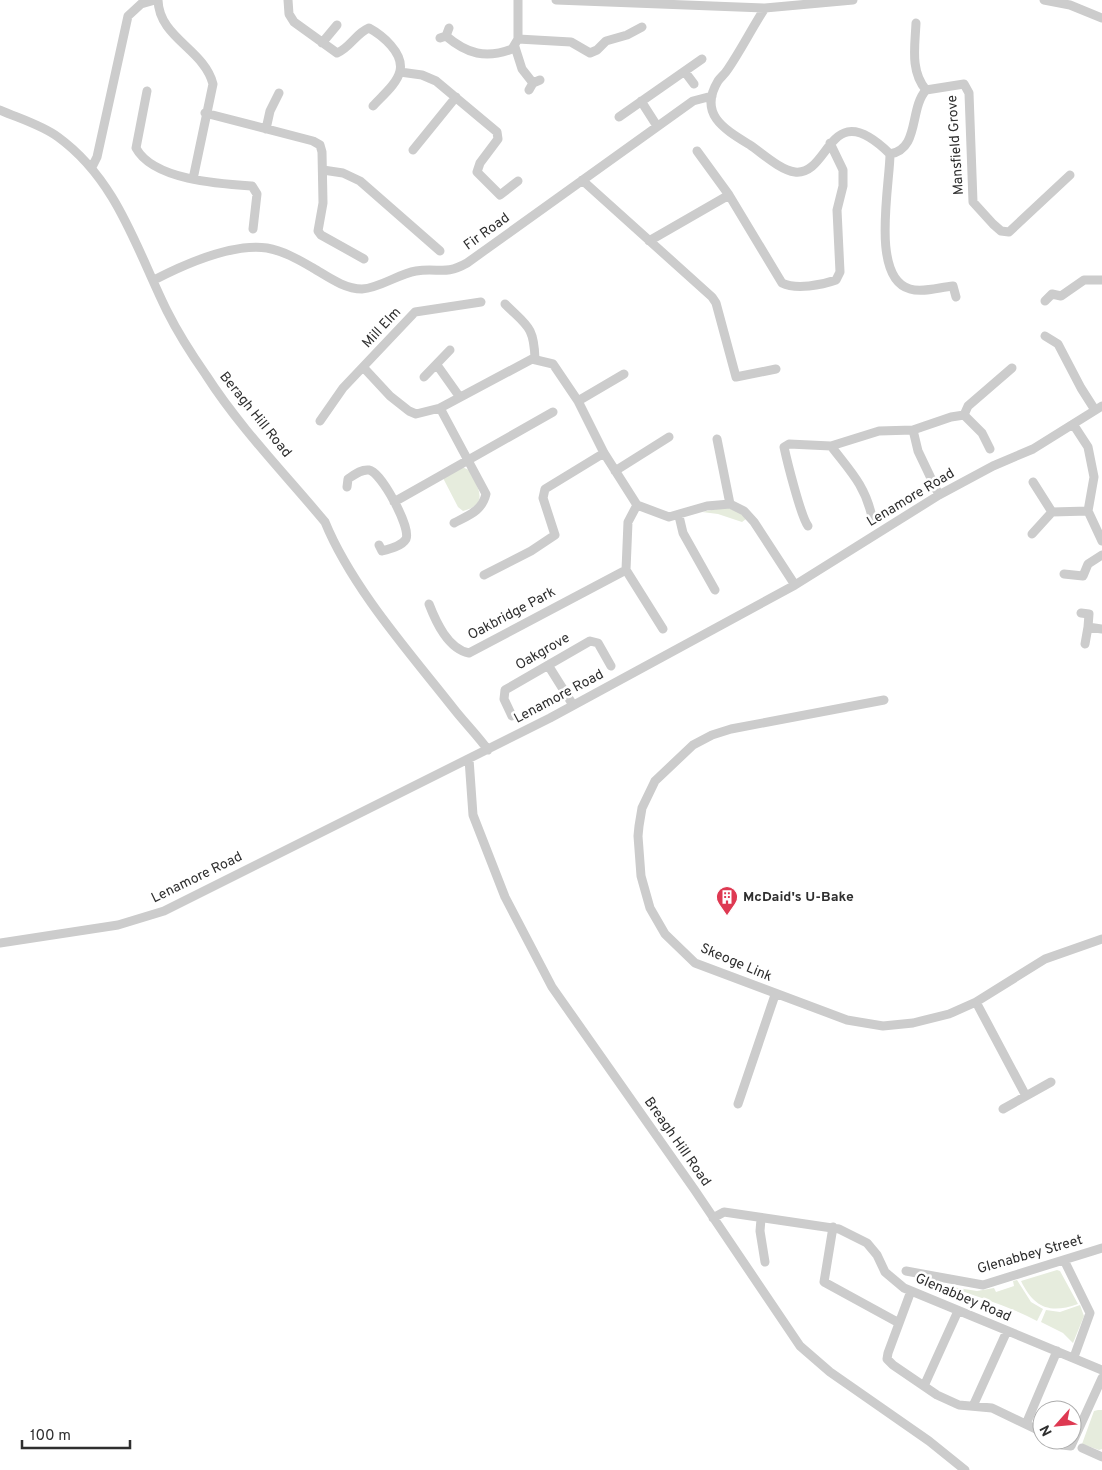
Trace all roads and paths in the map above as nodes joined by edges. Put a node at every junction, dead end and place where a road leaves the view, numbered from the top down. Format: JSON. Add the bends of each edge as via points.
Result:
{"nodes":[{"id":1,"x":156,"y":0,"type":"edge"},
{"id":2,"x":288,"y":0,"type":"edge"},
{"id":3,"x":518,"y":0,"type":"edge"},
{"id":4,"x":556,"y":0,"type":"edge"},
{"id":5,"x":853,"y":0,"type":"edge"},
{"id":6,"x":1044,"y":0,"type":"edge"},
{"id":7,"x":766,"y":8,"type":"junction"},
{"id":8,"x":1102,"y":18,"type":"edge"},
{"id":9,"x":916,"y":23,"type":"dead end"},
{"id":10,"x":338,"y":26,"type":"dead end"},
{"id":11,"x":642,"y":27,"type":"dead end"},
{"id":12,"x":445,"y":34,"type":"dead end"},
{"id":13,"x":322,"y":43,"type":"junction"},
{"id":14,"x":517,"y":43,"type":"junction"},
{"id":15,"x":702,"y":60,"type":"dead end"},
{"id":16,"x":400,"y":72,"type":"junction"},
{"id":17,"x":685,"y":72,"type":"junction"},
{"id":18,"x":694,"y":84,"type":"dead end"},
{"id":19,"x":534,"y":85,"type":"dead end"},
{"id":20,"x":926,"y":90,"type":"junction"},
{"id":21,"x":147,"y":91,"type":"dead end"},
{"id":22,"x":279,"y":93,"type":"dead end"},
{"id":23,"x":712,"y":96,"type":"junction"},
{"id":24,"x":456,"y":97,"type":"junction"},
{"id":25,"x":641,"y":101,"type":"junction"},
{"id":26,"x":373,"y":106,"type":"dead end"},
{"id":27,"x":0,"y":110,"type":"edge"},
{"id":28,"x":206,"y":113,"type":"junction"},
{"id":29,"x":619,"y":116,"type":"dead end"},
{"id":30,"x":657,"y":126,"type":"junction"},
{"id":31,"x":266,"y":129,"type":"junction"},
{"id":32,"x":830,"y":143,"type":"junction"},
{"id":33,"x":413,"y":150,"type":"dead end"},
{"id":34,"x":697,"y":151,"type":"dead end"},
{"id":35,"x":890,"y":154,"type":"junction"},
{"id":36,"x":92,"y":166,"type":"junction"},
{"id":37,"x":323,"y":170,"type":"junction"},
{"id":38,"x":1070,"y":175,"type":"dead end"},
{"id":39,"x":193,"y":179,"type":"junction"},
{"id":40,"x":582,"y":180,"type":"junction"},
{"id":41,"x":518,"y":181,"type":"dead end"},
{"id":42,"x":729,"y":195,"type":"junction"},
{"id":43,"x":254,"y":229,"type":"dead end"},
{"id":44,"x":649,"y":241,"type":"junction"},
{"id":45,"x":440,"y":251,"type":"dead end"},
{"id":46,"x":364,"y":259,"type":"dead end"},
{"id":47,"x":154,"y":280,"type":"junction"},
{"id":48,"x":1102,"y":280,"type":"edge"},
{"id":49,"x":956,"y":297,"type":"dead end"},
{"id":50,"x":1045,"y":300,"type":"dead end"},
{"id":51,"x":482,"y":302,"type":"dead end"},
{"id":52,"x":505,"y":304,"type":"dead end"},
{"id":53,"x":1045,"y":336,"type":"dead end"},
{"id":54,"x":450,"y":350,"type":"dead end"},
{"id":55,"x":534,"y":359,"type":"junction"},
{"id":56,"x":437,"y":365,"type":"junction"},
{"id":57,"x":364,"y":368,"type":"junction"},
{"id":58,"x":1012,"y":368,"type":"dead end"},
{"id":59,"x":776,"y":369,"type":"dead end"},
{"id":60,"x":624,"y":374,"type":"dead end"},
{"id":61,"x":424,"y":377,"type":"dead end"},
{"id":62,"x":459,"y":396,"type":"junction"},
{"id":63,"x":578,"y":401,"type":"junction"},
{"id":64,"x":440,"y":408,"type":"junction"},
{"id":65,"x":1099,"y":408,"type":"edge"},
{"id":66,"x":553,"y":412,"type":"dead end"},
{"id":67,"x":964,"y":415,"type":"junction"},
{"id":68,"x":320,"y":421,"type":"dead end"},
{"id":69,"x":1073,"y":424,"type":"junction"},
{"id":70,"x":913,"y":430,"type":"junction"},
{"id":71,"x":669,"y":437,"type":"dead end"},
{"id":72,"x":717,"y":439,"type":"dead end"},
{"id":73,"x":831,"y":446,"type":"junction"},
{"id":74,"x":990,"y":449,"type":"dead end"},
{"id":75,"x":604,"y":453,"type":"junction"},
{"id":76,"x":468,"y":460,"type":"junction"},
{"id":77,"x":616,"y":471,"type":"junction"},
{"id":78,"x":1033,"y":482,"type":"dead end"},
{"id":79,"x":347,"y":487,"type":"dead end"},
{"id":80,"x":940,"y":495,"type":"junction"},
{"id":81,"x":394,"y":502,"type":"junction"},
{"id":82,"x":730,"y":504,"type":"junction"},
{"id":83,"x":637,"y":505,"type":"junction"},
{"id":84,"x":1088,"y":510,"type":"junction"},
{"id":85,"x":1052,"y":512,"type":"junction"},
{"id":86,"x":679,"y":516,"type":"junction"},
{"id":87,"x":872,"y":517,"type":"dead end"},
{"id":88,"x":454,"y":523,"type":"dead end"},
{"id":89,"x":808,"y":526,"type":"dead end"},
{"id":90,"x":1032,"y":534,"type":"dead end"},
{"id":91,"x":1102,"y":541,"type":"edge"},
{"id":92,"x":379,"y":545,"type":"dead end"},
{"id":93,"x":1102,"y":555,"type":"edge"},
{"id":94,"x":626,"y":570,"type":"junction"},
{"id":95,"x":1064,"y":574,"type":"dead end"},
{"id":96,"x":484,"y":575,"type":"dead end"},
{"id":97,"x":795,"y":584,"type":"junction"},
{"id":98,"x":715,"y":590,"type":"dead end"},
{"id":99,"x":429,"y":604,"type":"dead end"},
{"id":100,"x":1081,"y":613,"type":"dead end"},
{"id":101,"x":1088,"y":627,"type":"junction"},
{"id":102,"x":663,"y":628,"type":"dead end"},
{"id":103,"x":1102,"y":629,"type":"edge"},
{"id":104,"x":1085,"y":644,"type":"dead end"},
{"id":105,"x":548,"y":665,"type":"junction"},
{"id":106,"x":611,"y":666,"type":"dead end"},
{"id":107,"x":884,"y":700,"type":"dead end"},
{"id":108,"x":573,"y":705,"type":"junction"},
{"id":109,"x":512,"y":716,"type":"dead end"},
{"id":110,"x":488,"y":750,"type":"junction"},
{"id":111,"x":469,"y":759,"type":"junction"},
{"id":112,"x":1102,"y":939,"type":"edge"},
{"id":113,"x":0,"y":943,"type":"edge"},
{"id":114,"x":775,"y":995,"type":"junction"},
{"id":115,"x":976,"y":1002,"type":"junction"},
{"id":116,"x":1051,"y":1082,"type":"dead end"},
{"id":117,"x":1026,"y":1096,"type":"junction"},
{"id":118,"x":738,"y":1104,"type":"dead end"},
{"id":119,"x":1003,"y":1109,"type":"dead end"},
{"id":120,"x":713,"y":1218,"type":"junction"},
{"id":121,"x":760,"y":1219,"type":"junction"},
{"id":122,"x":833,"y":1227,"type":"junction"},
{"id":123,"x":1102,"y":1248,"type":"edge"},
{"id":124,"x":1064,"y":1260,"type":"junction"},
{"id":125,"x":766,"y":1262,"type":"dead end"},
{"id":126,"x":906,"y":1271,"type":"dead end"},
{"id":127,"x":911,"y":1291,"type":"junction"},
{"id":128,"x":958,"y":1311,"type":"junction"},
{"id":129,"x":899,"y":1323,"type":"junction"},
{"id":130,"x":1007,"y":1331,"type":"junction"},
{"id":131,"x":1058,"y":1351,"type":"junction"},
{"id":132,"x":1074,"y":1357,"type":"junction"},
{"id":133,"x":1102,"y":1370,"type":"edge"},
{"id":134,"x":1102,"y":1378,"type":"edge"},
{"id":135,"x":924,"y":1386,"type":"junction"},
{"id":136,"x":1092,"y":1400,"type":"junction"},
{"id":137,"x":1102,"y":1405,"type":"edge"},
{"id":138,"x":973,"y":1406,"type":"junction"},
{"id":139,"x":1082,"y":1422,"type":"edge"},
{"id":140,"x":1026,"y":1424,"type":"junction"},
{"id":141,"x":1032,"y":1427,"type":"edge"},
{"id":142,"x":1082,"y":1448,"type":"dead end"},
{"id":143,"x":1102,"y":1457,"type":"edge"},
{"id":144,"x":965,"y":1470,"type":"edge"}],
"edges":[{"from":1,"to":28,"type":"street","via":[[162,19],[173,35],[210,72],[213,84]]},
{"from":1,"to":36,"type":"street","via":[[142,4],[128,16],[97,157]]},
{"from":2,"to":13,"type":"street","via":[[289,14],[294,22]]},
{"from":3,"to":14,"type":"street"},
{"from":4,"to":7,"type":"street"},
{"from":5,"to":7,"type":"street"},
{"from":6,"to":8,"type":"street","via":[[1070,5]]},
{"from":7,"to":23,"type":"street","via":[[728,70],[719,79]]},
{"from":9,"to":20,"type":"street","name":"Mansfield Grove","via":[[915,69]]},
{"from":10,"to":13,"type":"street"},
{"from":11,"to":14,"type":"street","via":[[606,41],[590,53],[571,42]]},
{"from":12,"to":14,"type":"street","via":[[471,53],[482,55],[493,55]]},
{"from":13,"to":16,"type":"street","via":[[337,53],[369,28],[389,43],[400,63]]},
{"from":14,"to":19,"type":"street","via":[[522,69]]},
{"from":15,"to":17,"type":"street"},
{"from":16,"to":24,"type":"street","via":[[431,77]]},
{"from":16,"to":26,"type":"street"},
{"from":17,"to":18,"type":"street"},
{"from":17,"to":25,"type":"street"},
{"from":20,"to":35,"type":"street","name":"Mansfield Grove","via":[[916,104],[908,143],[903,149]]},
{"from":20,"to":38,"type":"street","name":"Mansfield Grove","via":[[964,84],[969,93],[973,202],[1001,231],[1009,232]]},
{"from":21,"to":39,"type":"street","via":[[136,148],[139,155],[170,173]]},
{"from":22,"to":31,"type":"street"},
{"from":23,"to":30,"type":"street","name":"Fir Road","via":[[693,101]]},
{"from":23,"to":32,"type":"street","via":[[714,116],[721,126],[783,167],[796,172],[806,169]]},
{"from":24,"to":33,"type":"street"},
{"from":24,"to":41,"type":"street","via":[[499,136],[480,163],[480,177],[500,195]]},
{"from":25,"to":29,"type":"street"},
{"from":25,"to":30,"type":"street"},
{"from":27,"to":36,"type":"street","name":"Beragh Hill Road","via":[[56,135]]},
{"from":28,"to":31,"type":"street"},
{"from":28,"to":39,"type":"street"},
{"from":30,"to":40,"type":"street","name":"Fir Road"},
{"from":31,"to":37,"type":"street","via":[[320,145]]},
{"from":32,"to":35,"type":"street","via":[[836,137],[853,132],[868,135]]},
{"from":32,"to":42,"type":"street","via":[[843,170],[837,210],[840,272],[836,280],[788,286],[782,283]]},
{"from":34,"to":42,"type":"street"},
{"from":35,"to":49,"type":"street","via":[[885,219],[886,249],[894,276],[909,289],[918,291],[953,286]]},
{"from":36,"to":47,"type":"street","name":"Beragh Hill Road","via":[[114,199]]},
{"from":37,"to":45,"type":"street","via":[[360,180]]},
{"from":37,"to":46,"type":"street","via":[[323,202],[318,230],[321,235]]},
{"from":39,"to":43,"type":"street","via":[[252,186],[257,194]]},
{"from":40,"to":44,"type":"street"},
{"from":40,"to":47,"type":"street","name":"Fir Road","via":[[453,271],[408,272],[361,289],[343,284],[291,256],[267,248],[218,254],[187,263]]},
{"from":42,"to":44,"type":"street"},
{"from":44,"to":59,"type":"street","via":[[716,303],[736,377]]},
{"from":47,"to":110,"type":"street","name":"Beragh Hill Road","via":[[167,310],[206,376],[325,522],[352,575]]},
{"from":48,"to":50,"type":"street","via":[[1084,280],[1061,296],[1052,294]]},
{"from":51,"to":57,"type":"street","name":"Mill Elm","via":[[415,312]]},
{"from":52,"to":55,"type":"street","via":[[531,330]]},
{"from":53,"to":65,"type":"street","via":[[1058,344],[1081,388]]},
{"from":54,"to":56,"type":"street"},
{"from":55,"to":62,"type":"street","name":"Mill Elm"},
{"from":55,"to":63,"type":"street","via":[[554,364]]},
{"from":56,"to":61,"type":"street"},
{"from":56,"to":62,"type":"street"},
{"from":57,"to":64,"type":"street","name":"Mill Elm","via":[[409,411],[425,413]]},
{"from":57,"to":68,"type":"street","name":"Mill Elm","via":[[338,395]]},
{"from":58,"to":67,"type":"street","via":[[968,406]]},
{"from":60,"to":63,"type":"street"},
{"from":62,"to":64,"type":"street","name":"Mill Elm"},
{"from":63,"to":75,"type":"street"},
{"from":64,"to":76,"type":"street"},
{"from":65,"to":69,"type":"street","name":"Lenamore Road"},
{"from":66,"to":76,"type":"street"},
{"from":67,"to":70,"type":"street"},
{"from":67,"to":74,"type":"street","via":[[982,433]]},
{"from":69,"to":80,"type":"street","name":"Lenamore Road","via":[[1033,449]]},
{"from":69,"to":84,"type":"street","via":[[1088,447],[1092,463],[1094,477]]},
{"from":70,"to":73,"type":"street","via":[[879,431]]},
{"from":70,"to":80,"type":"street","via":[[918,451]]},
{"from":71,"to":77,"type":"street"},
{"from":72,"to":82,"type":"street"},
{"from":73,"to":87,"type":"street","via":[[853,471]]},
{"from":73,"to":89,"type":"street","via":[[789,444],[784,447],[803,520]]},
{"from":75,"to":77,"type":"street"},
{"from":75,"to":96,"type":"street","via":[[545,488],[543,498],[555,536]]},
{"from":76,"to":81,"type":"street"},
{"from":76,"to":88,"type":"street","via":[[486,494],[484,504]]},
{"from":77,"to":83,"type":"street"},
{"from":78,"to":85,"type":"street"},
{"from":79,"to":81,"type":"street","via":[[348,479],[357,472],[373,471]]},
{"from":80,"to":97,"type":"street","name":"Lenamore Road"},
{"from":81,"to":92,"type":"street","via":[[407,537],[402,544],[382,551]]},
{"from":82,"to":86,"type":"street","via":[[706,506]]},
{"from":82,"to":97,"type":"street","via":[[744,511],[754,522]]},
{"from":83,"to":86,"type":"street","via":[[669,517]]},
{"from":83,"to":94,"type":"street","via":[[628,522]]},
{"from":84,"to":85,"type":"street"},
{"from":84,"to":91,"type":"street"},
{"from":85,"to":90,"type":"street"},
{"from":86,"to":98,"type":"street","via":[[682,533]]},
{"from":93,"to":95,"type":"street","via":[[1088,564],[1083,576]]},
{"from":94,"to":99,"type":"street","name":"Oakbridge Park","via":[[468,653],[458,650],[449,639]]},
{"from":94,"to":102,"type":"street"},
{"from":97,"to":108,"type":"street","name":"Lenamore Road"},
{"from":100,"to":101,"type":"street","via":[[1089,614]]},
{"from":101,"to":103,"type":"street"},
{"from":101,"to":104,"type":"street"},
{"from":105,"to":106,"type":"street","name":"Oakgrove","via":[[590,641],[598,643]]},
{"from":105,"to":108,"type":"street"},
{"from":105,"to":109,"type":"street","name":"Oakgrove","via":[[505,690],[504,699]]},
{"from":107,"to":114,"type":"street","name":"Skeoge Link","via":[[712,735],[693,745],[655,781],[642,808],[638,836],[641,876],[650,908],[665,934],[695,963]]},
{"from":108,"to":110,"type":"street","name":"Lenamore Road"},
{"from":110,"to":111,"type":"street","name":"Lenamore Road"},
{"from":111,"to":113,"type":"street","name":"Lenamore Road","via":[[164,911],[118,925]]},
{"from":111,"to":120,"type":"street","name":"Breagh Hill Road","via":[[473,815],[505,897],[552,987]]},
{"from":112,"to":115,"type":"street","name":"Skeoge Link","via":[[1045,959]]},
{"from":114,"to":115,"type":"street","name":"Skeoge Link","via":[[847,1020],[883,1026],[939,1017]]},
{"from":114,"to":118,"type":"street"},
{"from":115,"to":117,"type":"street"},
{"from":116,"to":117,"type":"street"},
{"from":117,"to":119,"type":"street"},
{"from":120,"to":121,"type":"street","name":"Glenabbey Road","via":[[724,1212]]},
{"from":120,"to":144,"type":"street","name":"Breagh Hill Road","via":[[800,1346],[830,1372]]},
{"from":121,"to":122,"type":"street","name":"Glenabbey Road"},
{"from":121,"to":125,"type":"street"},
{"from":122,"to":127,"type":"street","name":"Glenabbey Road","via":[[867,1243],[889,1278]]},
{"from":122,"to":129,"type":"street","via":[[824,1282]]},
{"from":123,"to":124,"type":"street","name":"Glenabbey Street"},
{"from":124,"to":126,"type":"street","name":"Glenabbey Street","via":[[983,1285]]},
{"from":124,"to":132,"type":"street","via":[[1090,1313]]},
{"from":127,"to":128,"type":"street","name":"Glenabbey Road"},
{"from":127,"to":129,"type":"street"},
{"from":128,"to":130,"type":"street","name":"Glenabbey Road"},
{"from":128,"to":135,"type":"street"},
{"from":129,"to":135,"type":"street","via":[[887,1358]]},
{"from":130,"to":131,"type":"street","name":"Glenabbey Road"},
{"from":130,"to":138,"type":"street"},
{"from":131,"to":132,"type":"street","name":"Glenabbey Road"},
{"from":131,"to":140,"type":"street"},
{"from":132,"to":133,"type":"street","name":"Glenabbey Road"},
{"from":134,"to":136,"type":"street"},
{"from":135,"to":138,"type":"street","via":[[959,1405]]},
{"from":136,"to":137,"type":"street"},
{"from":136,"to":139,"type":"street"},
{"from":138,"to":140,"type":"street","via":[[992,1408]]},
{"from":140,"to":141,"type":"street"},
{"from":142,"to":143,"type":"street"}]}
